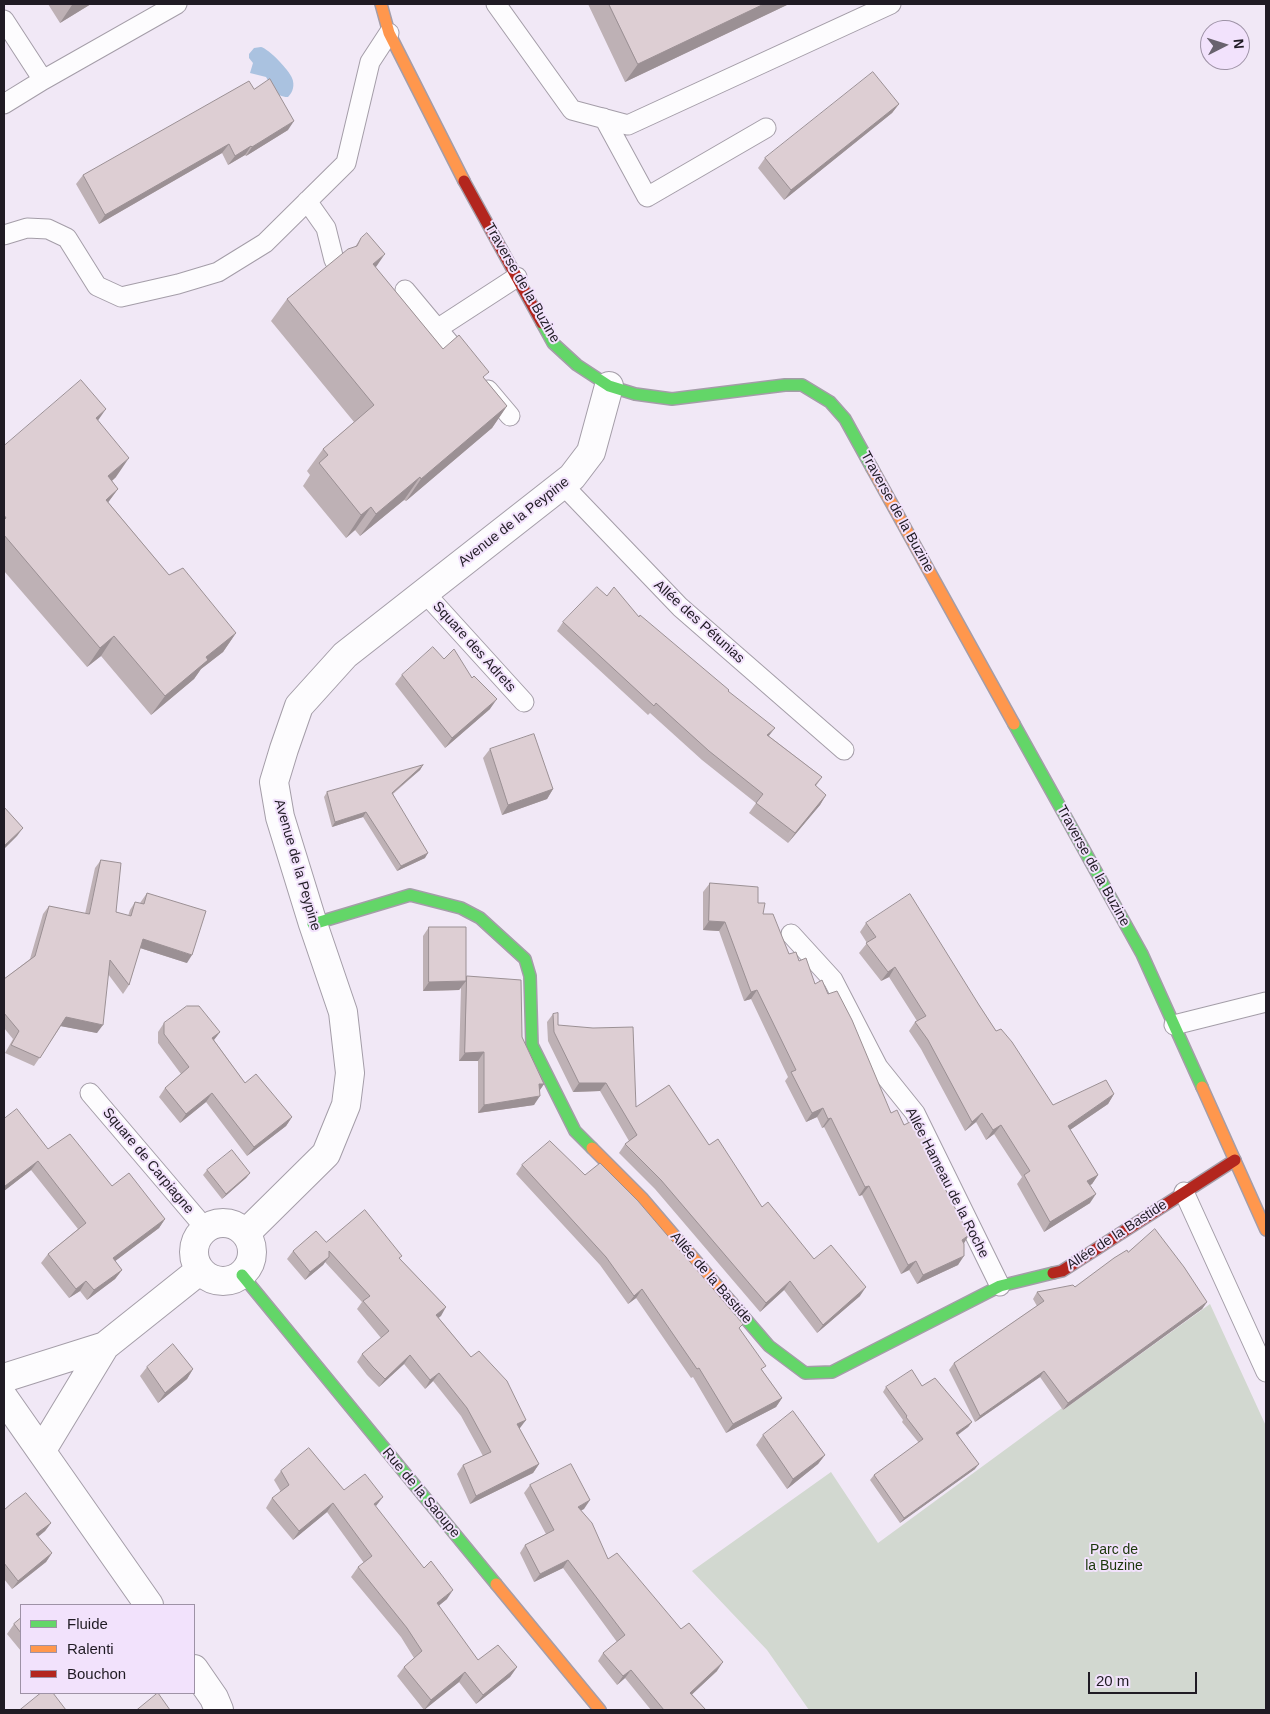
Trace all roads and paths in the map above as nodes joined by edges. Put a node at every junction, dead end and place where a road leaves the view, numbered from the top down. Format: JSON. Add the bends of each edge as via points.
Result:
{"nodes":[{"id":1,"x":177,"y":4,"type":"edge"},
{"id":2,"x":380,"y":4,"type":"edge"},
{"id":3,"x":496,"y":4,"type":"edge"},
{"id":4,"x":891,"y":4,"type":"edge"},
{"id":5,"x":4,"y":20,"type":"edge"},
{"id":6,"x":389,"y":33,"type":"junction"},
{"id":7,"x":43,"y":80,"type":"junction"},
{"id":8,"x":4,"y":104,"type":"edge"},
{"id":9,"x":604,"y":118,"type":"junction"},
{"id":10,"x":766,"y":128,"type":"dead end"},
{"id":11,"x":307,"y":201,"type":"junction"},
{"id":12,"x":4,"y":234,"type":"edge"},
{"id":13,"x":334,"y":260,"type":"edge"},
{"id":14,"x":517,"y":277,"type":"junction"},
{"id":15,"x":405,"y":290,"type":"dead end"},
{"id":16,"x":438,"y":329,"type":"junction"},
{"id":17,"x":609,"y":386,"type":"junction"},
{"id":18,"x":510,"y":416,"type":"dead end"},
{"id":19,"x":563,"y":484,"type":"junction"},
{"id":20,"x":424,"y":592,"type":"junction"},
{"id":21,"x":524,"y":702,"type":"dead end"},
{"id":22,"x":844,"y":750,"type":"dead end"},
{"id":23,"x":313,"y":924,"type":"junction"},
{"id":24,"x":791,"y":934,"type":"dead end"},
{"id":25,"x":1266,"y":1002,"type":"edge"},
{"id":26,"x":1174,"y":1025,"type":"junction"},
{"id":27,"x":90,"y":1093,"type":"dead end"},
{"id":28,"x":1235,"y":1160,"type":"junction"},
{"id":29,"x":1184,"y":1192,"type":"junction"},
{"id":30,"x":205,"y":1228,"type":"junction"},
{"id":31,"x":1266,"y":1230,"type":"edge"},
{"id":32,"x":246,"y":1233,"type":"junction"},
{"id":33,"x":199,"y":1270,"type":"junction"},
{"id":34,"x":242,"y":1275,"type":"junction"},
{"id":35,"x":1000,"y":1286,"type":"junction"},
{"id":36,"x":105,"y":1346,"type":"junction"},
{"id":37,"x":1266,"y":1372,"type":"edge"},
{"id":38,"x":4,"y":1378,"type":"edge"},
{"id":39,"x":8,"y":1413,"type":"edge"},
{"id":40,"x":42,"y":1450,"type":"junction"},
{"id":41,"x":148,"y":1604,"type":"edge"},
{"id":42,"x":195,"y":1670,"type":"edge"},
{"id":43,"x":219,"y":1710,"type":"edge"},
{"id":44,"x":600,"y":1710,"type":"edge"}],
"edges":[{"from":1,"to":7,"type":"lane"},
{"from":2,"to":6,"type":"street","name":"Traverse de la Buzine"},
{"from":3,"to":9,"type":"lane","via":[[572,110]]},
{"from":4,"to":9,"type":"lane","via":[[628,125]]},
{"from":5,"to":7,"type":"lane"},
{"from":6,"to":11,"type":"lane","via":[[370,62],[346,163]]},
{"from":6,"to":14,"type":"street","name":"Traverse de la Buzine"},
{"from":7,"to":8,"type":"lane"},
{"from":9,"to":10,"type":"lane","via":[[648,197]]},
{"from":11,"to":12,"type":"lane","via":[[266,243],[218,272],[121,297],[97,286],[67,238],[48,228],[27,228]]},
{"from":11,"to":13,"type":"lane","via":[[326,228]]},
{"from":14,"to":16,"type":"lane"},
{"from":14,"to":17,"type":"street","name":"Traverse de la Buzine","via":[[553,343],[577,365]]},
{"from":15,"to":16,"type":"lane"},
{"from":16,"to":18,"type":"lane"},
{"from":17,"to":19,"type":"street","name":"Avenue de la Peypine","via":[[591,452]]},
{"from":17,"to":26,"type":"street","name":"Traverse de la Buzine","via":[[635,394],[672,399],[802,385],[830,402],[845,420],[1133,937]]},
{"from":19,"to":20,"type":"street","name":"Avenue de la Peypine"},
{"from":19,"to":22,"type":"lane","name":"Allée des Pétunias","via":[[680,607]]},
{"from":20,"to":21,"type":"lane","name":"Square des Adrets"},
{"from":20,"to":23,"type":"street","name":"Avenue de la Peypine","via":[[345,655],[299,706],[284,749],[274,782],[280,816]]},
{"from":23,"to":32,"type":"street","name":"Avenue de la Peypine","via":[[343,1012],[350,1073],[346,1105],[326,1154]]},
{"from":23,"to":35,"type":"street","name":"Allée de la Bastide","via":[[410,895],[462,908],[480,918],[525,959],[530,976],[532,1046],[575,1131],[643,1199],[769,1346],[805,1373],[832,1372]]},
{"from":24,"to":35,"type":"lane","name":"Allée Hameau de la Roche","via":[[833,980],[878,1067],[915,1114]]},
{"from":25,"to":26,"type":"lane"},
{"from":26,"to":28,"type":"street","name":"Traverse de la Buzine"},
{"from":27,"to":30,"type":"lane","name":"Square de Carpiagne"},
{"from":28,"to":29,"type":"street","name":"Allée de la Bastide"},
{"from":28,"to":31,"type":"street","name":"Traverse de la Buzine"},
{"from":29,"to":35,"type":"street","name":"Allée de la Bastide","via":[[1062,1271]]},
{"from":29,"to":37,"type":"lane"},
{"from":30,"to":32,"type":"street","via":[[219,1222],[234,1224]]},
{"from":30,"to":33,"type":"street","via":[[196,1240],[193,1256]]},
{"from":32,"to":34,"type":"street","via":[[252,1247],[251,1262]]},
{"from":33,"to":34,"type":"street","via":[[212,1280],[228,1282]]},
{"from":33,"to":36,"type":"street"},
{"from":34,"to":44,"type":"street","name":"Rue de la Saoupe"},
{"from":36,"to":38,"type":"street"},
{"from":36,"to":40,"type":"street"},
{"from":39,"to":40,"type":"street"},
{"from":40,"to":41,"type":"street"},
{"from":42,"to":43,"type":"street"}]}
